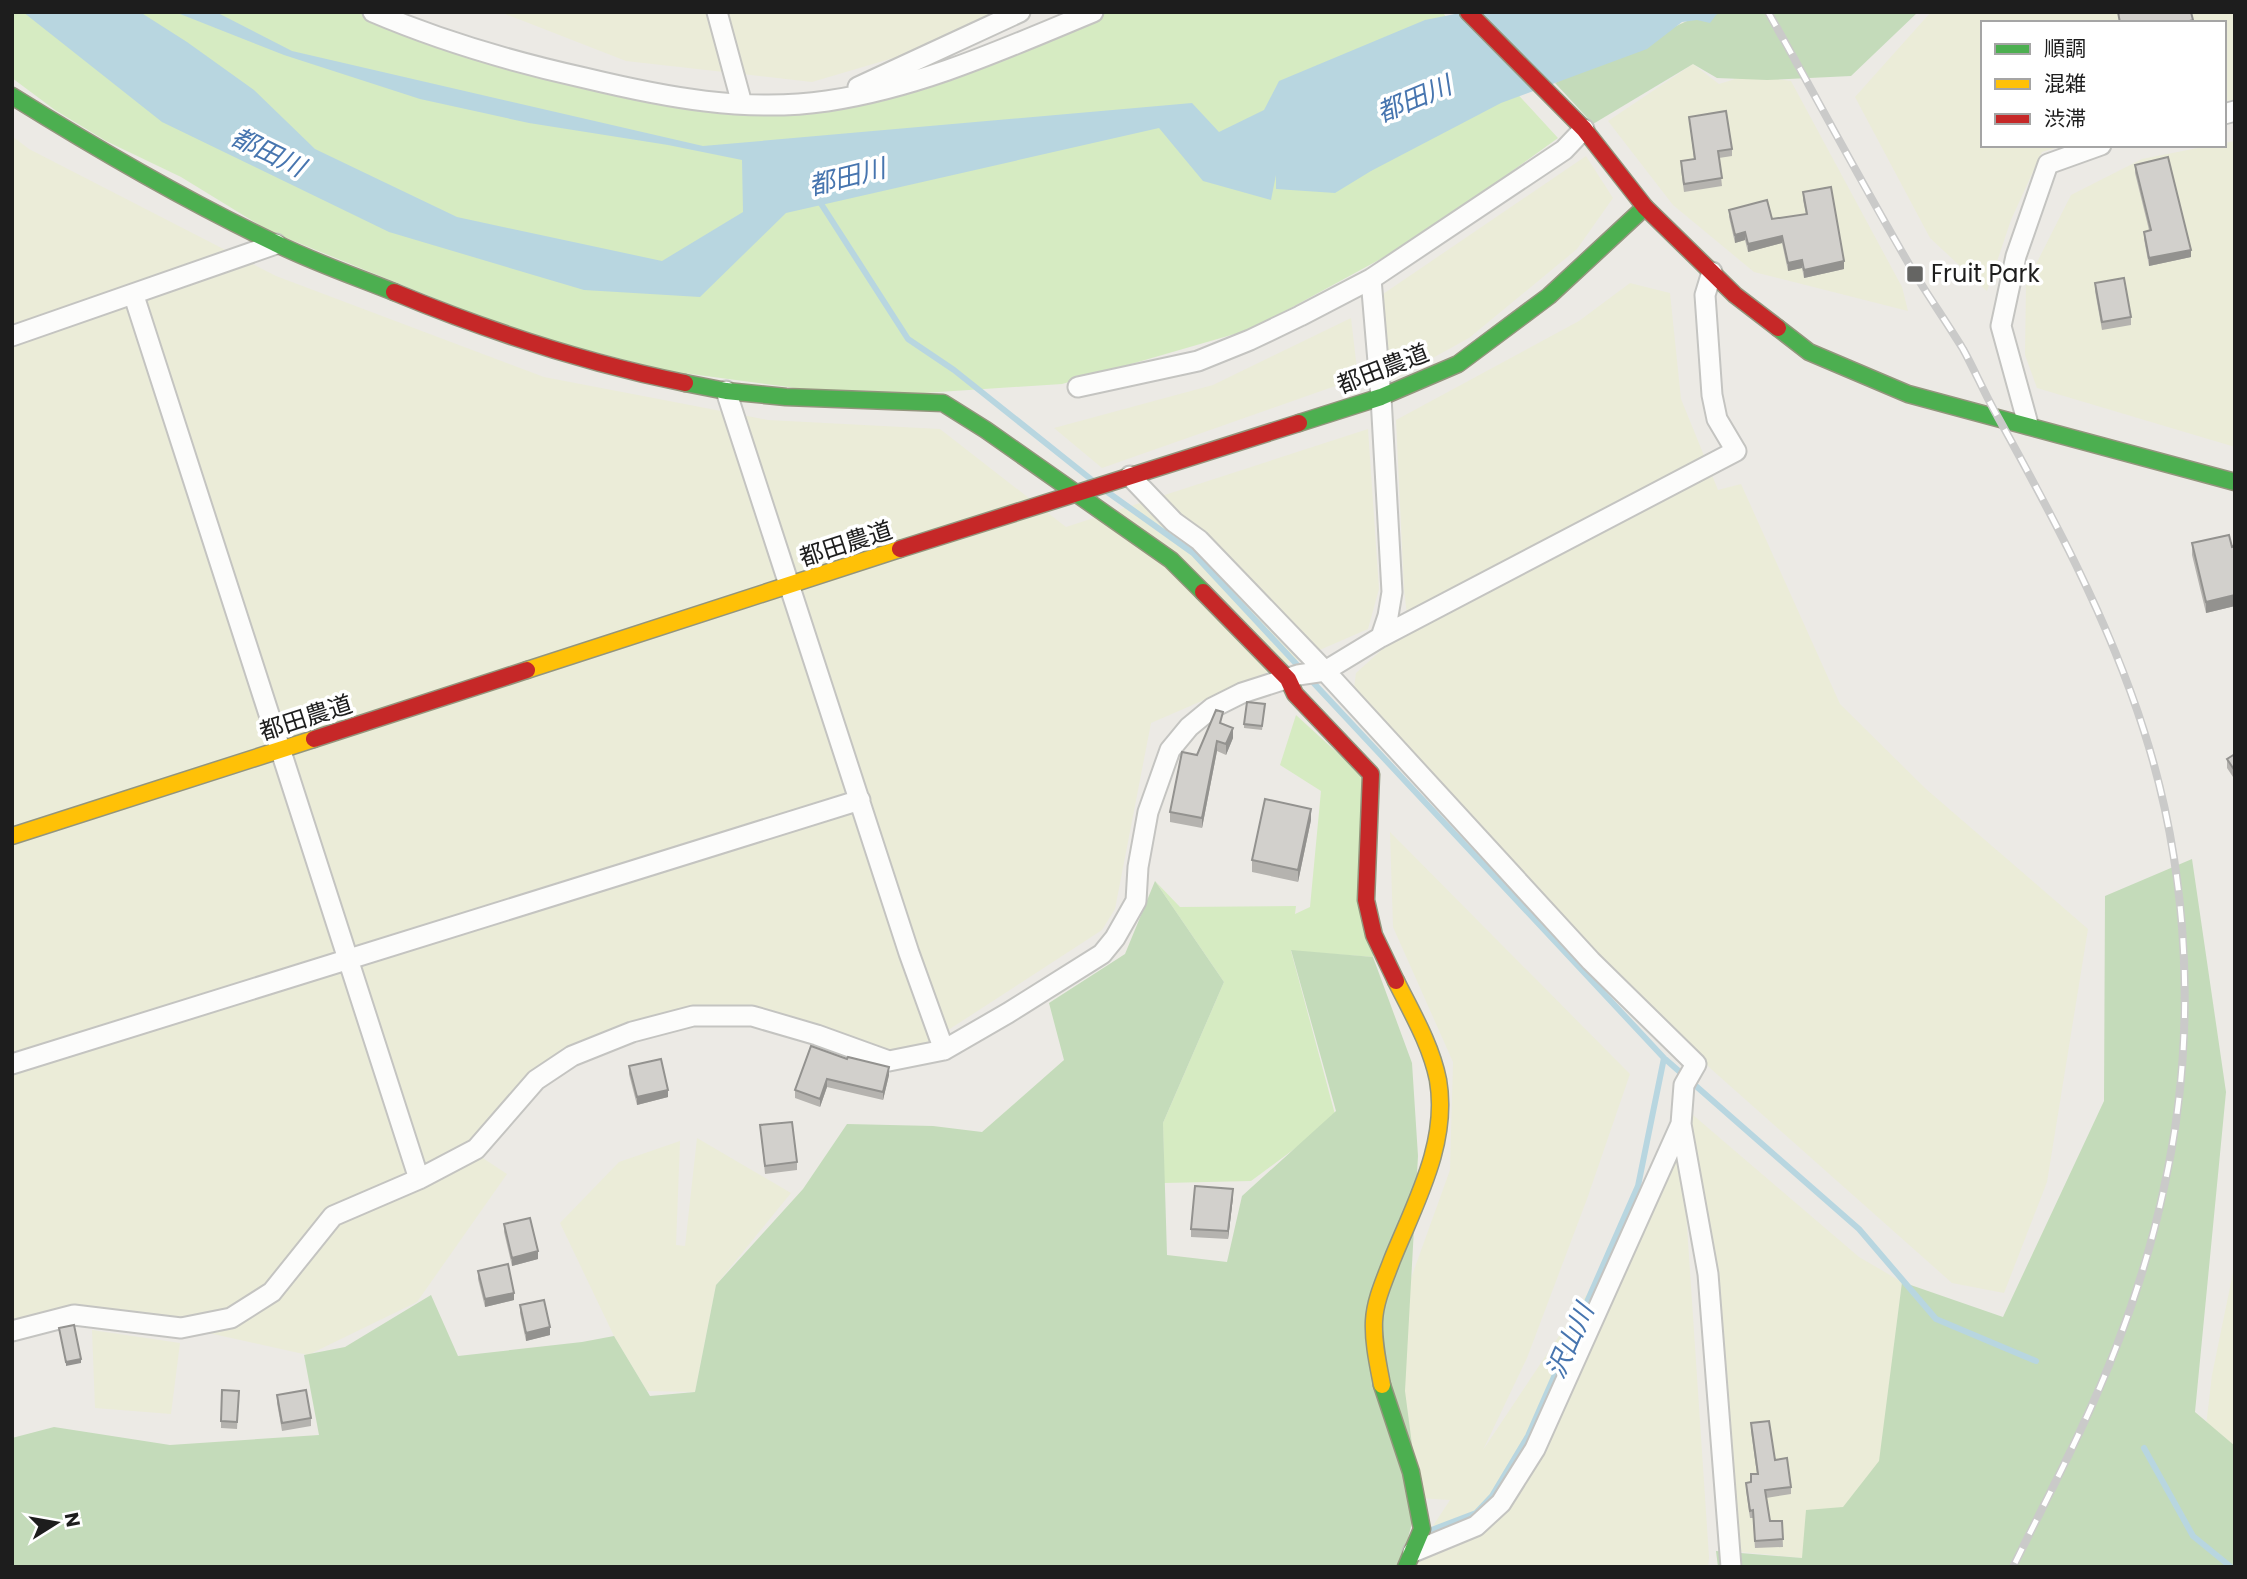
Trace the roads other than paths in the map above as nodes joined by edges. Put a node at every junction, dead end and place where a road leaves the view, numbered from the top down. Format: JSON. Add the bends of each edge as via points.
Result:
{"nodes":[{"id":1,"x":373,"y":12,"type":"edge"},
{"id":2,"x":717,"y":12,"type":"edge"},
{"id":3,"x":1020,"y":12,"type":"edge"},
{"id":4,"x":1093,"y":12,"type":"edge"},
{"id":5,"x":1468,"y":12,"type":"edge"},
{"id":6,"x":12,"y":96,"type":"edge"},
{"id":7,"x":827,"y":101,"type":"junction"},
{"id":8,"x":742,"y":104,"type":"junction"},
{"id":9,"x":1584,"y":130,"type":"junction"},
{"id":10,"x":2095,"y":147,"type":"edge"},
{"id":11,"x":1645,"y":207,"type":"junction"},
{"id":12,"x":276,"y":244,"type":"junction"},
{"id":13,"x":1712,"y":272,"type":"junction"},
{"id":14,"x":1371,"y":279,"type":"junction"},
{"id":15,"x":134,"y":296,"type":"junction"},
{"id":16,"x":12,"y":336,"type":"edge"},
{"id":17,"x":1078,"y":387,"type":"dead end"},
{"id":18,"x":726,"y":391,"type":"junction"},
{"id":19,"x":1381,"y":397,"type":"junction"},
{"id":20,"x":2028,"y":424,"type":"junction"},
{"id":21,"x":1123,"y":478,"type":"junction"},
{"id":22,"x":2235,"y":482,"type":"edge"},
{"id":23,"x":1080,"y":492,"type":"junction"},
{"id":24,"x":791,"y":585,"type":"junction"},
{"id":25,"x":1381,"y":637,"type":"junction"},
{"id":26,"x":1307,"y":674,"type":"junction"},
{"id":27,"x":280,"y":751,"type":"junction"},
{"id":28,"x":860,"y":800,"type":"junction"},
{"id":29,"x":12,"y":836,"type":"edge"},
{"id":30,"x":347,"y":958,"type":"junction"},
{"id":31,"x":944,"y":1050,"type":"junction"},
{"id":32,"x":12,"y":1064,"type":"edge"},
{"id":33,"x":1681,"y":1124,"type":"junction"},
{"id":34,"x":419,"y":1179,"type":"junction"},
{"id":35,"x":12,"y":1331,"type":"edge"},
{"id":36,"x":1412,"y":1555,"type":"edge"},
{"id":37,"x":1731,"y":1567,"type":"edge"}],
"edges":[{"from":1,"to":8,"type":"street","via":[[554,71],[670,96]]},
{"from":2,"to":8,"type":"street"},
{"from":3,"to":7,"type":"street"},
{"from":4,"to":7,"type":"street","via":[[957,69]]},
{"from":5,"to":9,"type":"street"},
{"from":6,"to":12,"type":"street","via":[[183,197]]},
{"from":7,"to":8,"type":"street"},
{"from":9,"to":11,"type":"street"},
{"from":9,"to":14,"type":"street","via":[[1564,150]]},
{"from":10,"to":20,"type":"street","via":[[2049,163],[2016,257],[2001,326]]},
{"from":11,"to":13,"type":"street"},
{"from":11,"to":19,"type":"street","name":"都田農道","via":[[1549,296],[1458,363]]},
{"from":12,"to":15,"type":"street"},
{"from":12,"to":18,"type":"street","via":[[549,348],[621,370]]},
{"from":13,"to":20,"type":"street","via":[[1809,352],[1908,394]]},
{"from":13,"to":25,"type":"street","via":[[1705,295],[1712,395],[1717,419],[1736,451]]},
{"from":14,"to":17,"type":"street","via":[[1198,361]]},
{"from":14,"to":19,"type":"street"},
{"from":15,"to":16,"type":"street"},
{"from":15,"to":27,"type":"street"},
{"from":18,"to":23,"type":"street","via":[[943,404]]},
{"from":18,"to":24,"type":"street"},
{"from":19,"to":21,"type":"street","name":"都田農道"},
{"from":19,"to":25,"type":"street","via":[[1392,592]]},
{"from":20,"to":22,"type":"street"},
{"from":21,"to":23,"type":"street","name":"都田農道"},
{"from":21,"to":26,"type":"street","via":[[1199,540]]},
{"from":23,"to":24,"type":"street","name":"都田農道"},
{"from":23,"to":26,"type":"street","via":[[1171,560]]},
{"from":24,"to":27,"type":"street","name":"都田農道"},
{"from":24,"to":28,"type":"street"},
{"from":25,"to":26,"type":"street"},
{"from":26,"to":31,"type":"street","via":[[1242,693],[1212,708],[1189,727],[1170,750],[1148,812],[1136,901],[1115,939],[1102,954]]},
{"from":26,"to":33,"type":"street","via":[[1696,1064],[1684,1084]]},
{"from":26,"to":36,"type":"street","via":[[1295,694],[1371,774],[1366,900],[1374,934],[1430,1051],[1438,1081],[1438,1139],[1381,1288],[1374,1320],[1383,1389],[1411,1472],[1422,1529]]},
{"from":27,"to":29,"type":"street","name":"都田農道"},
{"from":27,"to":30,"type":"street"},
{"from":28,"to":30,"type":"street"},
{"from":28,"to":31,"type":"street"},
{"from":30,"to":32,"type":"street"},
{"from":30,"to":34,"type":"street"},
{"from":31,"to":34,"type":"street","via":[[889,1061],[752,1016],[693,1016],[632,1032],[572,1056],[536,1080],[476,1149]]},
{"from":33,"to":36,"type":"street","via":[[1528,1460],[1501,1503],[1476,1526]]},
{"from":33,"to":37,"type":"street","via":[[1708,1274]]},
{"from":34,"to":35,"type":"street","via":[[333,1216],[272,1292],[231,1318],[181,1328],[74,1315]]}]}
